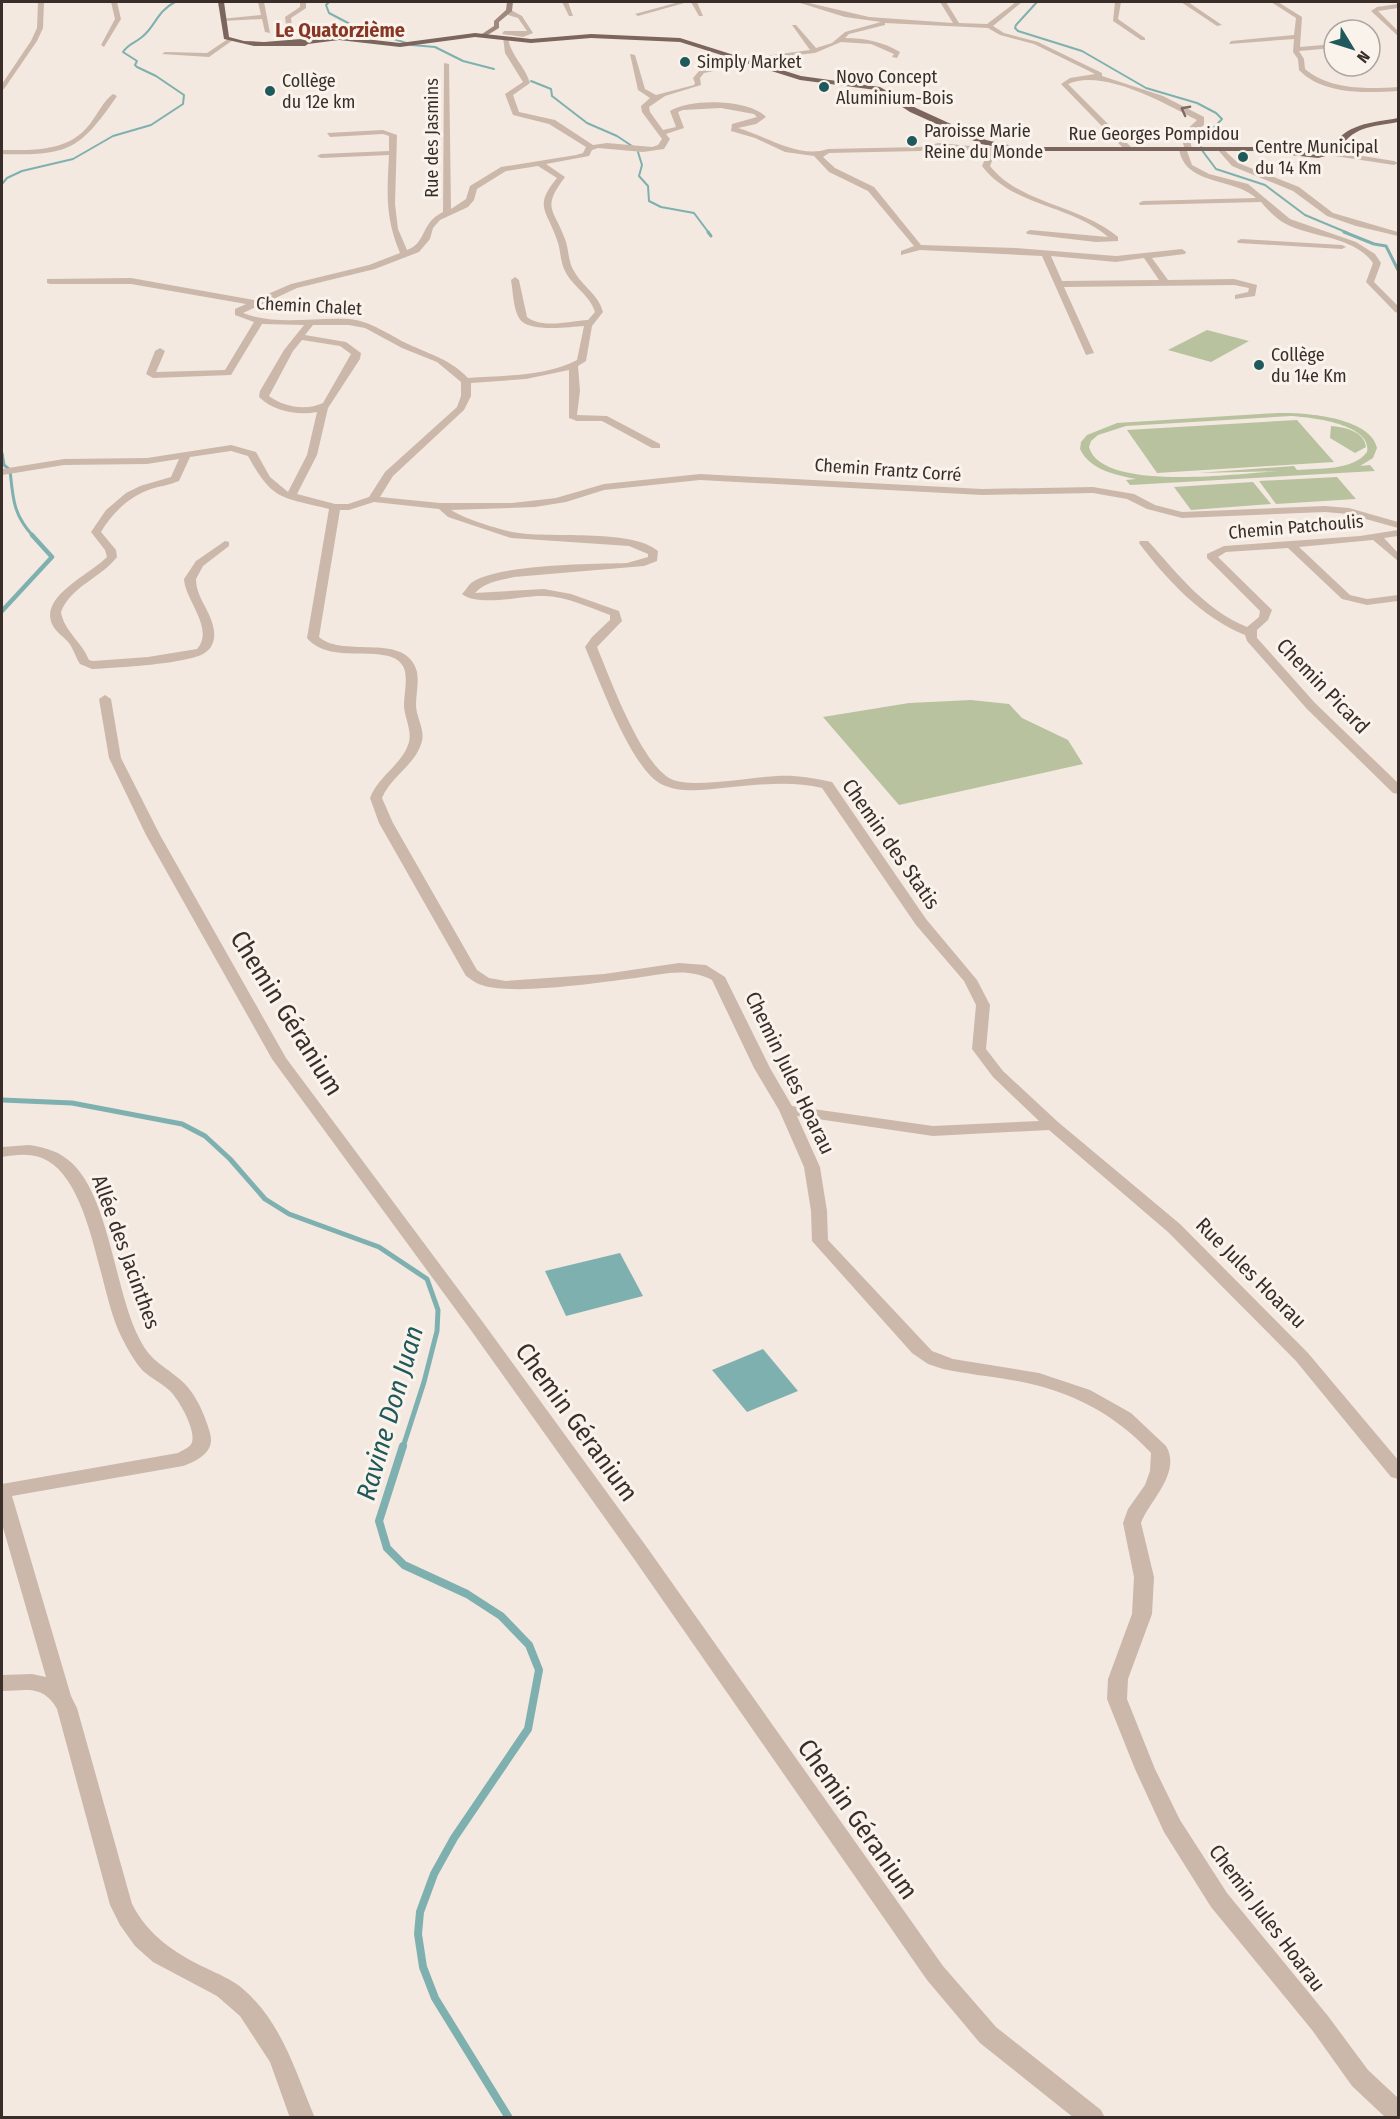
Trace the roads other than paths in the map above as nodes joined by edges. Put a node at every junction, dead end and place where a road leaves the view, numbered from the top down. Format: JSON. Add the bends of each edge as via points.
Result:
{"nodes":[{"id":1,"x":41,"y":2,"type":"edge"},
{"id":2,"x":114,"y":2,"type":"edge"},
{"id":3,"x":221,"y":2,"type":"edge"},
{"id":4,"x":261,"y":2,"type":"edge"},
{"id":5,"x":303,"y":2,"type":"edge"},
{"id":6,"x":510,"y":2,"type":"edge"},
{"id":7,"x":565,"y":2,"type":"edge"},
{"id":8,"x":685,"y":2,"type":"edge"},
{"id":9,"x":694,"y":2,"type":"edge"},
{"id":10,"x":800,"y":2,"type":"edge"},
{"id":11,"x":943,"y":2,"type":"edge"},
{"id":12,"x":1019,"y":2,"type":"edge"},
{"id":13,"x":1118,"y":2,"type":"edge"},
{"id":14,"x":1184,"y":2,"type":"edge"},
{"id":15,"x":1274,"y":2,"type":"edge"},
{"id":16,"x":1398,"y":6,"type":"edge"},
{"id":17,"x":509,"y":10,"type":"junction"},
{"id":18,"x":638,"y":14,"type":"dead end"},
{"id":19,"x":571,"y":15,"type":"dead end"},
{"id":20,"x":701,"y":15,"type":"dead end"},
{"id":21,"x":265,"y":17,"type":"junction"},
{"id":22,"x":223,"y":19,"type":"junction"},
{"id":23,"x":895,"y":22,"type":"junction"},
{"id":24,"x":1219,"y":25,"type":"dead end"},
{"id":25,"x":794,"y":26,"type":"dead end"},
{"id":26,"x":957,"y":26,"type":"junction"},
{"id":27,"x":989,"y":26,"type":"junction"},
{"id":28,"x":268,"y":32,"type":"dead end"},
{"id":29,"x":1398,"y":34,"type":"edge"},
{"id":30,"x":484,"y":35,"type":"junction"},
{"id":31,"x":505,"y":36,"type":"junction"},
{"id":32,"x":1296,"y":37,"type":"junction"},
{"id":33,"x":1143,"y":39,"type":"dead end"},
{"id":34,"x":230,"y":40,"type":"junction"},
{"id":35,"x":838,"y":40,"type":"junction"},
{"id":36,"x":293,"y":43,"type":"junction"},
{"id":37,"x":1231,"y":43,"type":"dead end"},
{"id":38,"x":104,"y":45,"type":"dead end"},
{"id":39,"x":1322,"y":47,"type":"edge"},
{"id":40,"x":1296,"y":49,"type":"junction"},
{"id":41,"x":815,"y":51,"type":"junction"},
{"id":42,"x":165,"y":54,"type":"dead end"},
{"id":43,"x":632,"y":55,"type":"dead end"},
{"id":44,"x":895,"y":57,"type":"dead end"},
{"id":45,"x":737,"y":58,"type":"junction"},
{"id":46,"x":751,"y":62,"type":"junction"},
{"id":47,"x":446,"y":64,"type":"dead end"},
{"id":48,"x":1099,"y":77,"type":"junction"},
{"id":49,"x":5,"y":80,"type":"edge"},
{"id":50,"x":2,"y":88,"type":"edge"},
{"id":51,"x":1398,"y":89,"type":"edge"},
{"id":52,"x":113,"y":96,"type":"dead end"},
{"id":53,"x":655,"y":98,"type":"junction"},
{"id":54,"x":1398,"y":120,"type":"edge"},
{"id":55,"x":662,"y":133,"type":"junction"},
{"id":56,"x":330,"y":135,"type":"dead end"},
{"id":57,"x":591,"y":147,"type":"junction"},
{"id":58,"x":994,"y":148,"type":"junction"},
{"id":59,"x":1129,"y":149,"type":"junction"},
{"id":60,"x":1188,"y":149,"type":"junction"},
{"id":61,"x":1218,"y":149,"type":"junction"},
{"id":62,"x":2,"y":152,"type":"edge"},
{"id":63,"x":393,"y":153,"type":"junction"},
{"id":64,"x":1331,"y":153,"type":"junction"},
{"id":65,"x":819,"y":154,"type":"junction"},
{"id":66,"x":321,"y":156,"type":"dead end"},
{"id":67,"x":539,"y":163,"type":"junction"},
{"id":68,"x":1394,"y":163,"type":"dead end"},
{"id":69,"x":1261,"y":200,"type":"junction"},
{"id":70,"x":1143,"y":203,"type":"dead end"},
{"id":71,"x":447,"y":213,"type":"junction"},
{"id":72,"x":1030,"y":232,"type":"dead end"},
{"id":73,"x":1316,"y":232,"type":"junction"},
{"id":74,"x":1398,"y":235,"type":"edge"},
{"id":75,"x":1241,"y":242,"type":"dead end"},
{"id":76,"x":918,"y":247,"type":"junction"},
{"id":77,"x":1360,"y":248,"type":"junction"},
{"id":78,"x":1182,"y":252,"type":"dead end"},
{"id":79,"x":904,"y":253,"type":"dead end"},
{"id":80,"x":1045,"y":253,"type":"junction"},
{"id":81,"x":405,"y":255,"type":"junction"},
{"id":82,"x":1147,"y":256,"type":"junction"},
{"id":83,"x":515,"y":280,"type":"dead end"},
{"id":84,"x":50,"y":281,"type":"dead end"},
{"id":85,"x":1165,"y":283,"type":"junction"},
{"id":86,"x":1059,"y":284,"type":"junction"},
{"id":87,"x":1238,"y":297,"type":"dead end"},
{"id":88,"x":254,"y":303,"type":"junction"},
{"id":89,"x":1398,"y":310,"type":"edge"},
{"id":90,"x":259,"y":321,"type":"junction"},
{"id":91,"x":311,"y":322,"type":"junction"},
{"id":92,"x":591,"y":323,"type":"junction"},
{"id":93,"x":300,"y":337,"type":"junction"},
{"id":94,"x":160,"y":351,"type":"dead end"},
{"id":95,"x":1089,"y":353,"type":"dead end"},
{"id":96,"x":574,"y":367,"type":"junction"},
{"id":97,"x":466,"y":381,"type":"junction"},
{"id":98,"x":323,"y":407,"type":"junction"},
{"id":99,"x":656,"y":446,"type":"dead end"},
{"id":100,"x":185,"y":457,"type":"junction"},
{"id":101,"x":2,"y":472,"type":"edge"},
{"id":102,"x":291,"y":497,"type":"junction"},
{"id":103,"x":373,"y":499,"type":"junction"},
{"id":104,"x":443,"y":506,"type":"junction"},
{"id":105,"x":335,"y":507,"type":"junction"},
{"id":106,"x":1398,"y":525,"type":"edge"},
{"id":107,"x":1398,"y":533,"type":"edge"},
{"id":108,"x":1376,"y":537,"type":"junction"},
{"id":109,"x":1144,"y":543,"type":"dead end"},
{"id":110,"x":225,"y":544,"type":"dead end"},
{"id":111,"x":1290,"y":544,"type":"junction"},
{"id":112,"x":1398,"y":558,"type":"edge"},
{"id":113,"x":1246,"y":592,"type":"joint"},
{"id":114,"x":1398,"y":598,"type":"edge"},
{"id":115,"x":1249,"y":632,"type":"junction"},
{"id":116,"x":105,"y":699,"type":"dead end"},
{"id":117,"x":1398,"y":789,"type":"edge"},
{"id":118,"x":788,"y":1110,"type":"junction"},
{"id":119,"x":1053,"y":1125,"type":"junction"},
{"id":120,"x":2,"y":1152,"type":"edge"},
{"id":121,"x":1398,"y":1472,"type":"edge"},
{"id":122,"x":2,"y":1493,"type":"edge"},
{"id":123,"x":2,"y":1683,"type":"edge"},
{"id":124,"x":61,"y":1695,"type":"junction"},
{"id":125,"x":1398,"y":2113,"type":"edge"},
{"id":126,"x":303,"y":2118,"type":"edge"},
{"id":127,"x":1093,"y":2118,"type":"edge"}],
"edges":[{"from":1,"to":49,"type":"street","via":[[40,28]]},
{"from":2,"to":38,"type":"street","via":[[118,19]]},
{"from":3,"to":22,"type":"main road"},
{"from":4,"to":21,"type":"street"},
{"from":5,"to":36,"type":"street","via":[[303,8],[288,17]]},
{"from":6,"to":17,"type":"main road"},
{"from":7,"to":19,"type":"street"},
{"from":8,"to":18,"type":"street"},
{"from":9,"to":20,"type":"street"},
{"from":10,"to":23,"type":"street","via":[[836,14]]},
{"from":11,"to":26,"type":"street"},
{"from":12,"to":27,"type":"street"},
{"from":13,"to":33,"type":"street","via":[[1115,20]]},
{"from":14,"to":24,"type":"street"},
{"from":15,"to":32,"type":"street","via":[[1299,17]]},
{"from":16,"to":29,"type":"street","via":[[1374,11]]},
{"from":17,"to":30,"type":"main road","via":[[497,20],[497,27]]},
{"from":17,"to":31,"type":"street","via":[[531,32]]},
{"from":21,"to":22,"type":"street"},
{"from":21,"to":28,"type":"street"},
{"from":22,"to":34,"type":"main road","via":[[226,38]]},
{"from":23,"to":26,"type":"street"},
{"from":23,"to":35,"type":"street","via":[[855,30]]},
{"from":25,"to":41,"type":"street"},
{"from":26,"to":27,"type":"street"},
{"from":27,"to":48,"type":"street","via":[[1002,34],[1036,42],[1099,73]]},
{"from":30,"to":31,"type":"main road","name":"Rue Georges Pompidou"},
{"from":30,"to":36,"type":"main road","name":"Rue Georges Pompidou","via":[[400,45]]},
{"from":31,"to":45,"type":"main road","name":"Rue Georges Pompidou","via":[[531,41],[591,36],[671,39]]},
{"from":31,"to":57,"type":"street","via":[[508,56],[527,83],[509,94],[516,113],[552,122]]},
{"from":32,"to":37,"type":"street"},
{"from":32,"to":40,"type":"street"},
{"from":34,"to":36,"type":"main road"},
{"from":34,"to":42,"type":"street","via":[[209,55]]},
{"from":35,"to":41,"type":"street"},
{"from":35,"to":44,"type":"street","via":[[866,40],[894,50],[898,53]]},
{"from":39,"to":40,"type":"street"},
{"from":40,"to":51,"type":"street","via":[[1302,70],[1314,79],[1362,90]]},
{"from":41,"to":45,"type":"street"},
{"from":43,"to":53,"type":"street","via":[[642,90]]},
{"from":45,"to":46,"type":"main road","name":"Rue Georges Pompidou"},
{"from":46,"to":53,"type":"street","via":[[706,69],[698,73],[696,86]]},
{"from":46,"to":58,"type":"main road","name":"Rue Georges Pompidou","via":[[812,81],[878,88],[913,110]]},
{"from":47,"to":71,"type":"street","name":"Rue des Jasmins"},
{"from":48,"to":59,"type":"street","via":[[1064,84]]},
{"from":60,"to":48,"type":"street","one_way":true,"via":[[1185,135],[1201,119],[1160,98]]},
{"from":49,"to":50,"type":"street"},
{"from":52,"to":62,"type":"street","via":[[76,140],[43,151]]},
{"from":53,"to":55,"type":"street","via":[[645,106],[646,112]]},
{"from":54,"to":64,"type":"main road","via":[[1359,127],[1340,139]]},
{"from":55,"to":57,"type":"street","name":"Chemin Chalet","via":[[665,143],[654,149]]},
{"from":55,"to":65,"type":"street","via":[[680,128],[674,111],[677,109],[738,107],[756,111],[762,117],[733,127],[737,130],[788,150]]},
{"from":56,"to":63,"type":"street","via":[[388,132],[393,135]]},
{"from":57,"to":67,"type":"street","name":"Chemin Chalet","via":[[578,157]]},
{"from":58,"to":59,"type":"main road","name":"Rue Georges Pompidou"},
{"from":58,"to":65,"type":"street","via":[[939,145]]},
{"from":58,"to":72,"type":"street","via":[[986,166],[993,177],[1100,224],[1115,239]]},
{"from":59,"to":60,"type":"main road","name":"Rue Georges Pompidou"},
{"from":60,"to":61,"type":"main road","name":"Rue Georges Pompidou"},
{"from":60,"to":69,"type":"street","via":[[1185,162],[1193,169],[1246,186]]},
{"from":61,"to":64,"type":"main road","name":"Rue Georges Pompidou","via":[[1318,156]]},
{"from":61,"to":74,"type":"street","via":[[1235,167],[1298,190],[1336,217]]},
{"from":63,"to":66,"type":"street"},
{"from":63,"to":81,"type":"street","via":[[391,204],[394,229]]},
{"from":64,"to":68,"type":"street"},
{"from":65,"to":76,"type":"street","via":[[818,158],[832,170],[871,189]]},
{"from":67,"to":71,"type":"street","name":"Chemin Chalet","via":[[499,171],[473,188],[465,205]]},
{"from":67,"to":92,"type":"street","via":[[561,177],[549,192],[547,212],[561,238],[569,271],[597,304],[599,312]]},
{"from":69,"to":70,"type":"street"},
{"from":69,"to":73,"type":"street","via":[[1280,217]]},
{"from":71,"to":81,"type":"street","name":"Chemin Chalet","via":[[429,227],[422,245]]},
{"from":73,"to":74,"type":"street"},
{"from":73,"to":77,"type":"street"},
{"from":75,"to":77,"type":"street"},
{"from":76,"to":79,"type":"street"},
{"from":76,"to":80,"type":"street"},
{"from":77,"to":89,"type":"street","via":[[1377,263],[1369,279],[1372,286]]},
{"from":78,"to":82,"type":"street"},
{"from":80,"to":82,"type":"street","via":[[1116,259]]},
{"from":80,"to":86,"type":"street"},
{"from":81,"to":88,"type":"street","name":"Chemin Chalet","via":[[294,286]]},
{"from":82,"to":85,"type":"street"},
{"from":83,"to":92,"type":"street","via":[[527,323]]},
{"from":84,"to":88,"type":"street","via":[[131,281]]},
{"from":85,"to":86,"type":"street"},
{"from":85,"to":87,"type":"street","via":[[1234,282],[1254,287],[1252,294]]},
{"from":86,"to":95,"type":"street"},
{"from":88,"to":90,"type":"street","name":"Chemin Chalet","via":[[238,310],[239,315]]},
{"from":90,"to":91,"type":"street","name":"Chemin Chalet"},
{"from":90,"to":94,"type":"street","via":[[228,373],[153,375]]},
{"from":91,"to":93,"type":"street"},
{"from":91,"to":97,"type":"street","name":"Chemin Chalet","via":[[348,322],[371,327],[444,361]]},
{"from":92,"to":96,"type":"street","via":[[581,361]]},
{"from":93,"to":98,"type":"street","via":[[343,344],[356,353]]},
{"from":93,"to":98,"type":"street","via":[[264,397],[305,410]]},
{"from":96,"to":97,"type":"street"},
{"from":96,"to":99,"type":"street","via":[[572,416],[604,418]]},
{"from":97,"to":103,"type":"street","via":[[461,408],[389,474]]},
{"from":98,"to":102,"type":"street","via":[[312,455]]},
{"from":100,"to":101,"type":"street","via":[[64,462]]},
{"from":100,"to":102,"type":"street","via":[[231,448],[248,451],[256,457],[272,487]]},
{"from":100,"to":110,"type":"street","via":[[175,478],[133,493],[99,526],[98,538],[111,550],[112,557],[61,602],[57,623],[77,645],[84,662],[102,665],[194,654],[204,649],[208,633],[191,577],[195,567]]},
{"from":102,"to":105,"type":"street"},
{"from":103,"to":104,"type":"street","name":"Chemin Frantz Corré"},
{"from":103,"to":105,"type":"street"},
{"from":104,"to":106,"type":"street","name":"Chemin Frantz Corré","via":[[530,504],[606,487],[700,477],[982,492],[1092,490],[1130,496],[1151,507],[1182,515],[1325,509],[1349,511]]},
{"from":104,"to":119,"type":"street","name":"Chemin des Statis","via":[[452,515],[511,535],[630,543],[654,553],[653,559],[627,566],[512,574],[484,581],[469,589],[468,594],[478,597],[543,592],[615,613],[616,621],[591,647],[649,767],[665,781],[698,785],[801,779],[827,785],[921,922],[970,980],[983,1005],[979,1049],[998,1074]]},
{"from":105,"to":118,"type":"street","name":"Chemin Jules Hoarau","via":[[313,638],[338,650],[384,650],[409,665],[409,708],[416,738],[411,753],[385,780],[376,798],[386,823],[471,973],[485,982],[506,985],[604,978],[680,967],[711,972],[718,977],[762,1068]]},
{"from":107,"to":108,"type":"street","name":"Chemin Patchoulis"},
{"from":108,"to":111,"type":"street","name":"Chemin Patchoulis"},
{"from":108,"to":112,"type":"street"},
{"from":109,"to":115,"type":"street","name":"Chemin Picard","via":[[1210,613]]},
{"from":111,"to":113,"type":"street","name":"Chemin Patchoulis","via":[[1213,553],[1212,559]]},
{"from":111,"to":114,"type":"street","via":[[1346,597],[1367,602]]},
{"from":113,"to":115,"type":"street","name":"Chemin Picard","via":[[1266,610],[1264,618]]},
{"from":115,"to":117,"type":"street","name":"Chemin Picard","via":[[1311,706]]},
{"from":116,"to":127,"type":"street","name":"Chemin Géranium","via":[[115,758],[153,835],[279,1059],[639,1551],[934,1972],[988,2035]]},
{"from":118,"to":119,"type":"street","via":[[933,1131]]},
{"from":118,"to":125,"type":"street","name":"Chemin Jules Hoarau","via":[[812,1167],[820,1241],[918,1349],[948,1364],[1036,1378],[1072,1389],[1121,1414],[1160,1451],[1154,1487],[1132,1523],[1144,1577],[1142,1614],[1118,1679],[1117,1698],[1172,1826],[1219,1900],[1360,2078]]},
{"from":119,"to":121,"type":"street","name":"Rue Jules Hoarau","via":[[1174,1228],[1302,1357]]},
{"from":120,"to":122,"type":"street","name":"Allée des Jacinthes","via":[[29,1149],[51,1155],[70,1170],[84,1193],[122,1322],[151,1368],[185,1397],[202,1442],[199,1449],[183,1458]]},
{"from":122,"to":124,"type":"street","name":"Allée des Jacinthes"},
{"from":123,"to":124,"type":"street","via":[[45,1684],[55,1687]]},
{"from":124,"to":126,"type":"street","name":"Allée des Jacinthes","via":[[131,1928],[149,1947],[239,1999],[264,2028]]}]}
